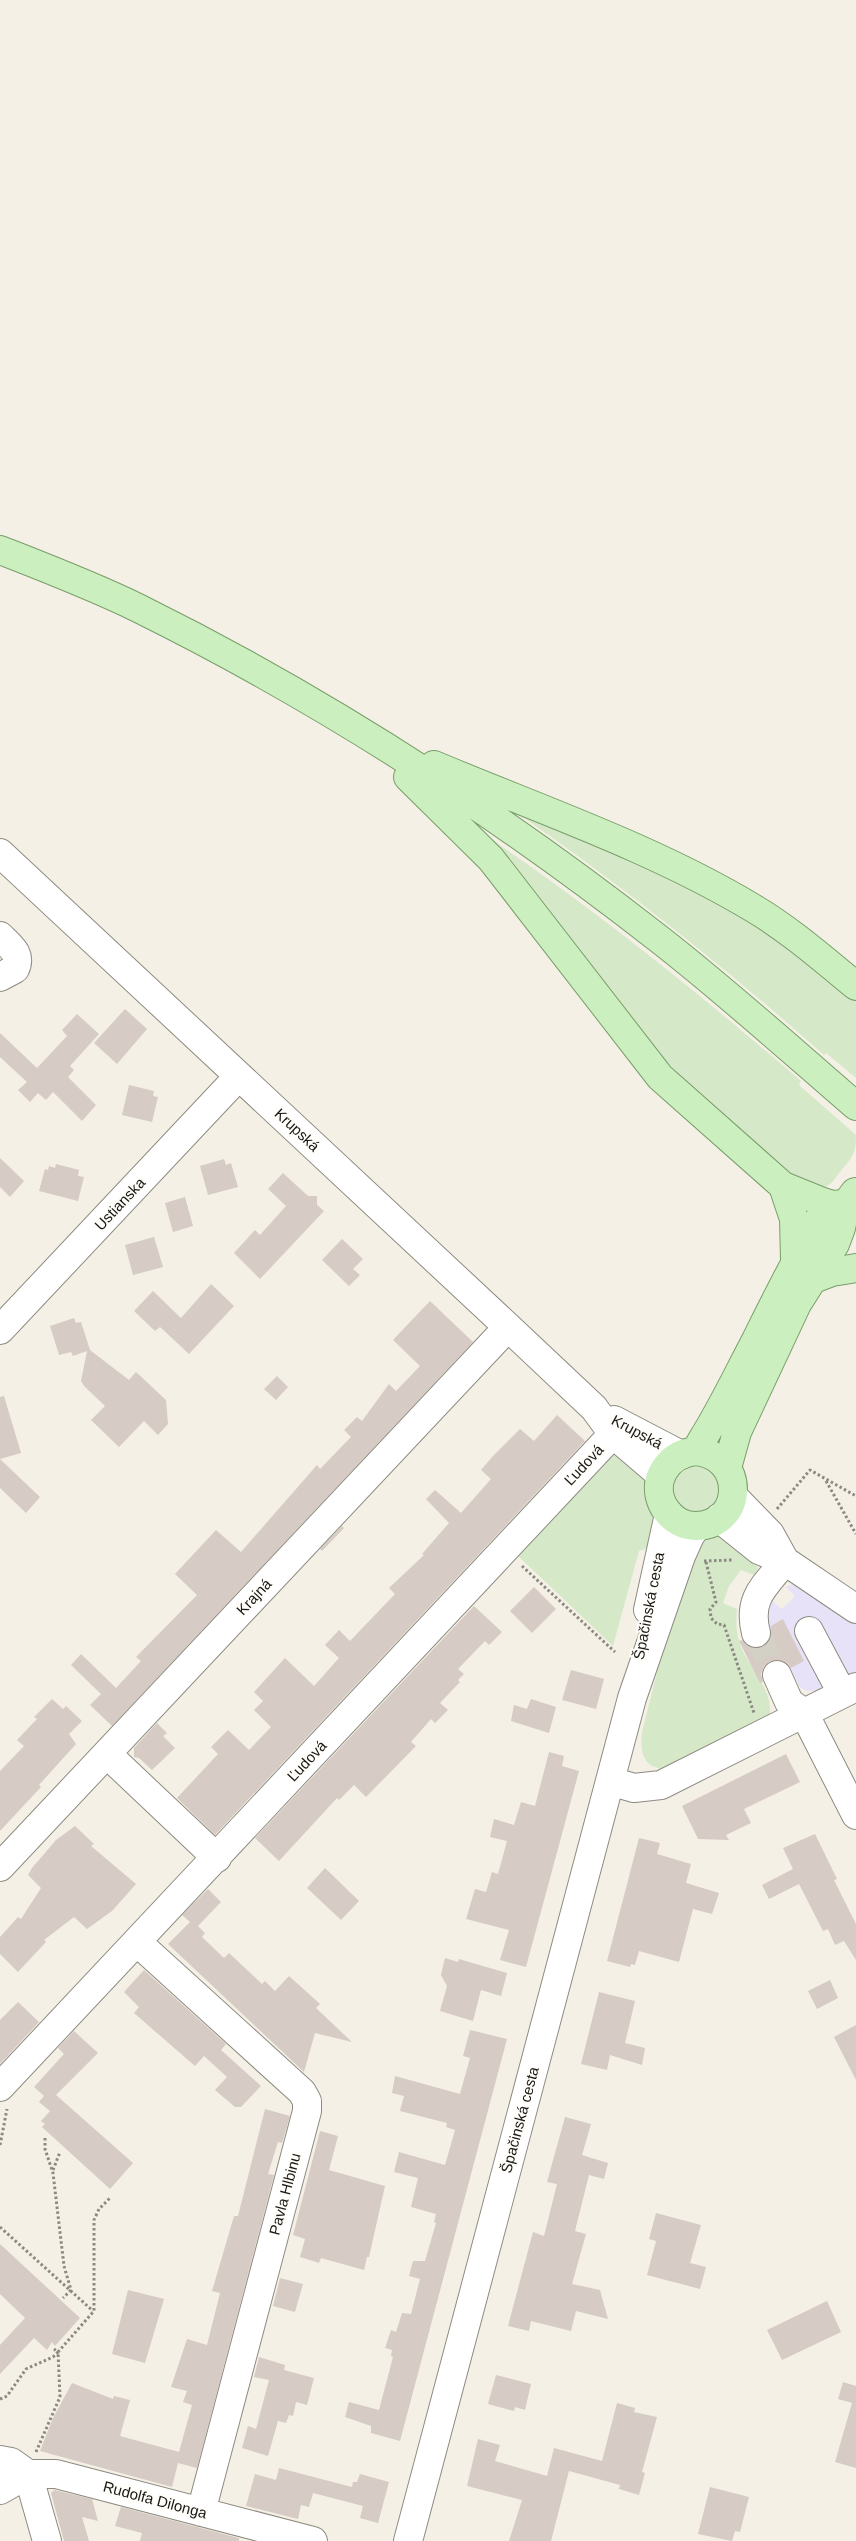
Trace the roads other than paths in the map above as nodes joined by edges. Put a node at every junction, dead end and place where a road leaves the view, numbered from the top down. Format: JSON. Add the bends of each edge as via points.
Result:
{"nodes":[{"id":1,"x":0,"y":550,"type":"edge"},
{"id":2,"x":368,"y":737,"type":"junction"},
{"id":3,"x":0,"y":853,"type":"edge"},
{"id":4,"x":0,"y":936,"type":"edge"},
{"id":5,"x":7,"y":973,"type":"edge"},
{"id":6,"x":856,"y":986,"type":"edge"},
{"id":7,"x":240,"y":1076,"type":"junction"},
{"id":8,"x":856,"y":1106,"type":"edge"},
{"id":9,"x":783,"y":1186,"type":"junction"},
{"id":10,"x":851,"y":1197,"type":"edge"},
{"id":11,"x":856,"y":1253,"type":"edge"},
{"id":12,"x":856,"y":1268,"type":"edge"},
{"id":13,"x":803,"y":1272,"type":"junction"},
{"id":14,"x":508,"y":1327,"type":"junction"},
{"id":15,"x":0,"y":1330,"type":"edge"},
{"id":16,"x":594,"y":1408,"type":"junction"},
{"id":17,"x":613,"y":1434,"type":"junction"},
{"id":18,"x":688,"y":1453,"type":"junction"},
{"id":19,"x":727,"y":1468,"type":"junction"},
{"id":20,"x":661,"y":1475,"type":"junction"},
{"id":21,"x":716,"y":1513,"type":"junction"},
{"id":22,"x":669,"y":1514,"type":"junction"},
{"id":23,"x":785,"y":1560,"type":"junction"},
{"id":24,"x":856,"y":1609,"type":"edge"},
{"id":25,"x":809,"y":1631,"type":"dead end"},
{"id":26,"x":756,"y":1633,"type":"tunnel mouth"},
{"id":27,"x":777,"y":1675,"type":"tunnel mouth"},
{"id":28,"x":849,"y":1690,"type":"edge"},
{"id":29,"x":632,"y":1698,"type":"junction"},
{"id":30,"x":804,"y":1713,"type":"junction"},
{"id":31,"x":107,"y":1754,"type":"junction"},
{"id":32,"x":610,"y":1782,"type":"junction"},
{"id":33,"x":856,"y":1815,"type":"edge"},
{"id":34,"x":217,"y":1858,"type":"junction"},
{"id":35,"x":0,"y":1867,"type":"edge"},
{"id":36,"x":137,"y":1942,"type":"junction"},
{"id":37,"x":4,"y":2096,"type":"edge"},
{"id":38,"x":0,"y":2460,"type":"edge"},
{"id":39,"x":28,"y":2474,"type":"junction"},
{"id":40,"x":0,"y":2490,"type":"edge"},
{"id":41,"x":201,"y":2512,"type":"junction"},
{"id":42,"x":47,"y":2541,"type":"edge"},
{"id":43,"x":313,"y":2541,"type":"edge"},
{"id":44,"x":408,"y":2541,"type":"edge"}],
"edges":[{"from":1,"to":2,"type":"main road","via":[[136,608],[237,661]]},
{"from":2,"to":6,"type":"main road","via":[[646,852],[712,885],[799,939]]},
{"from":2,"to":8,"type":"main road","via":[[449,789],[661,940]]},
{"from":2,"to":9,"type":"main road","via":[[491,859],[660,1077]]},
{"from":3,"to":7,"type":"street","name":"Krupská"},
{"from":4,"to":5,"type":"street","via":[[16,952],[17,959]]},
{"from":7,"to":14,"type":"street","name":"Krupská"},
{"from":7,"to":15,"type":"street","name":"Ustianska"},
{"from":9,"to":10,"type":"main road","via":[[826,1203]]},
{"from":9,"to":13,"type":"main road","via":[[794,1219]]},
{"from":10,"to":11,"type":"main road","via":[[847,1234]]},
{"from":10,"to":13,"type":"main road","via":[[819,1219]]},
{"from":12,"to":13,"type":"main road"},
{"from":13,"to":18,"type":"main road","via":[[715,1419]]},
{"from":13,"to":19,"type":"main road","via":[[797,1304],[737,1432]]},
{"from":14,"to":16,"type":"street","name":"Krupská"},
{"from":14,"to":31,"type":"street","name":"Krajná"},
{"from":16,"to":17,"type":"street","name":"Krupská"},
{"from":16,"to":18,"type":"street","name":"Krupská","via":[[632,1430]]},
{"from":17,"to":20,"type":"street","name":"Krupská"},
{"from":17,"to":34,"type":"street","name":"Ľudová"},
{"from":18,"to":19,"type":"main road","via":[[715,1457]]},
{"from":18,"to":20,"type":"main road","via":[[669,1463]]},
{"from":19,"to":21,"type":"main road","via":[[733,1481]]},
{"from":20,"to":22,"type":"main road","via":[[660,1496]]},
{"from":21,"to":22,"type":"main road","via":[[682,1523]]},
{"from":21,"to":23,"type":"street","via":[[759,1550]]},
{"from":21,"to":23,"type":"street","via":[[762,1526]]},
{"from":21,"to":29,"type":"street","name":"Špačinská cesta","via":[[690,1536]]},
{"from":22,"to":29,"type":"street","name":"Špačinská cesta","via":[[659,1551]]},
{"from":23,"to":24,"type":"street"},
{"from":23,"to":26,"type":"street","via":[[756,1598],[753,1621]]},
{"from":25,"to":28,"type":"street"},
{"from":27,"to":30,"type":"street","via":[[789,1702]]},
{"from":28,"to":30,"type":"street"},
{"from":29,"to":32,"type":"street","name":"Špačinská cesta"},
{"from":30,"to":32,"type":"street","via":[[661,1786],[634,1788]]},
{"from":30,"to":33,"type":"street"},
{"from":31,"to":34,"type":"street"},
{"from":31,"to":35,"type":"street","name":"Krajná"},
{"from":32,"to":44,"type":"street","name":"Špačinská cesta"},
{"from":34,"to":36,"type":"street","name":"Ľudová"},
{"from":36,"to":37,"type":"street","name":"Ľudová"},
{"from":36,"to":41,"type":"street","name":"Pavla Hlbinu","via":[[302,2092],[307,2101],[307,2112]]},
{"from":38,"to":39,"type":"street","via":[[11,2462]]},
{"from":39,"to":40,"type":"street","name":"Rudolfa Dilonga"},
{"from":39,"to":41,"type":"street","name":"Rudolfa Dilonga","via":[[56,2474]]},
{"from":39,"to":42,"type":"street"},
{"from":41,"to":43,"type":"street","name":"Rudolfa Dilonga"}]}
